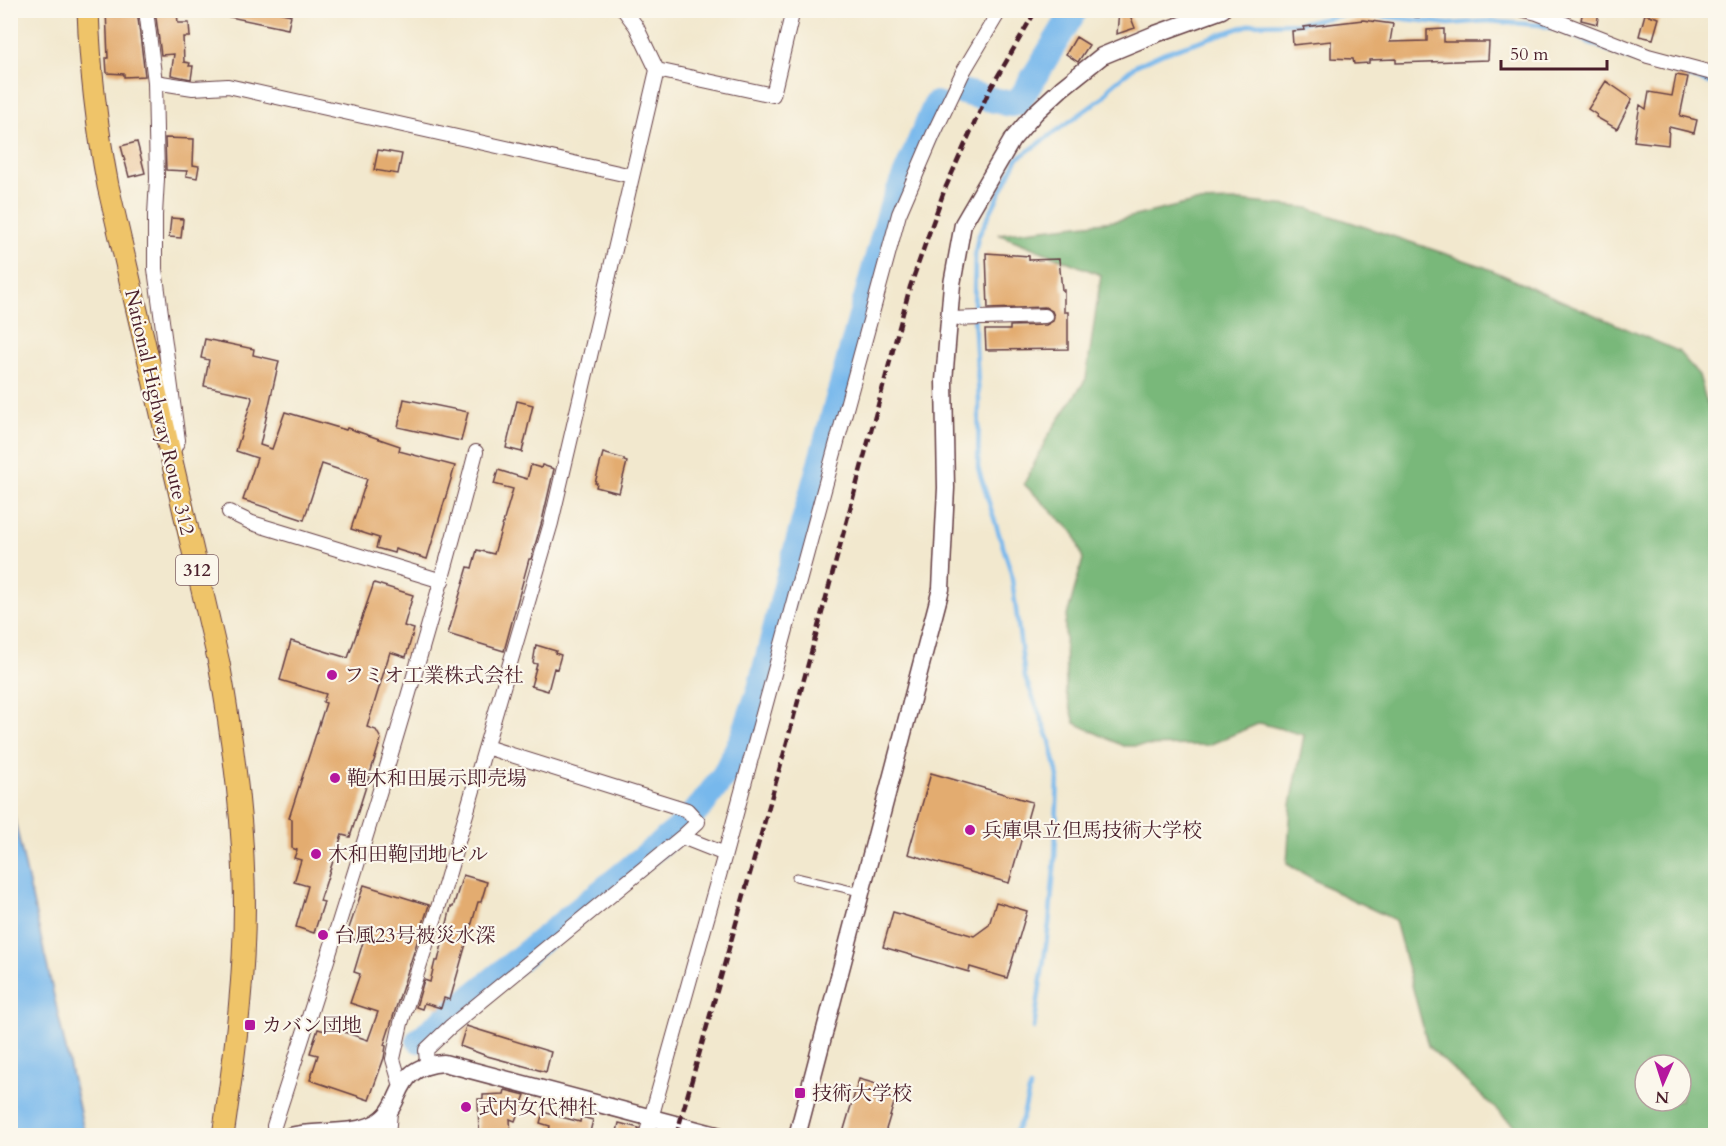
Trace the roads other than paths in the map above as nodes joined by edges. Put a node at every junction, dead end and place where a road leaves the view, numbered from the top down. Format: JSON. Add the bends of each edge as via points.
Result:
{"nodes":[{"id":1,"x":88,"y":10,"type":"edge"},
{"id":2,"x":146,"y":10,"type":"edge"},
{"id":3,"x":624,"y":10,"type":"edge"},
{"id":4,"x":793,"y":10,"type":"edge"},
{"id":5,"x":1000,"y":10,"type":"edge"},
{"id":6,"x":1222,"y":10,"type":"edge"},
{"id":7,"x":1524,"y":10,"type":"edge"},
{"id":8,"x":1556,"y":16,"type":"edge"},
{"id":9,"x":657,"y":70,"type":"junction"},
{"id":10,"x":1716,"y":74,"type":"edge"},
{"id":11,"x":155,"y":82,"type":"junction"},
{"id":12,"x":632,"y":176,"type":"junction"},
{"id":13,"x":1045,"y":316,"type":"dead end"},
{"id":14,"x":949,"y":319,"type":"junction"},
{"id":15,"x":476,"y":452,"type":"dead end"},
{"id":16,"x":171,"y":456,"type":"junction"},
{"id":17,"x":229,"y":512,"type":"dead end"},
{"id":18,"x":442,"y":581,"type":"junction"},
{"id":19,"x":486,"y":747,"type":"junction"},
{"id":20,"x":682,"y":837,"type":"junction"},
{"id":21,"x":725,"y":854,"type":"junction"},
{"id":22,"x":796,"y":877,"type":"dead end"},
{"id":23,"x":862,"y":893,"type":"junction"},
{"id":24,"x":427,"y":1064,"type":"junction"},
{"id":25,"x":401,"y":1086,"type":"junction"},
{"id":26,"x":390,"y":1112,"type":"junction"},
{"id":27,"x":652,"y":1118,"type":"junction"},
{"id":28,"x":223,"y":1136,"type":"edge"},
{"id":29,"x":275,"y":1136,"type":"edge"},
{"id":30,"x":290,"y":1136,"type":"edge"},
{"id":31,"x":388,"y":1136,"type":"edge"},
{"id":32,"x":646,"y":1136,"type":"edge"},
{"id":33,"x":720,"y":1136,"type":"edge"},
{"id":34,"x":797,"y":1136,"type":"edge"}],
"edges":[{"from":1,"to":16,"type":"highway","name":"National Highway Route 312","number":"312","via":[[94,95],[108,186]]},
{"from":2,"to":11,"type":"street"},
{"from":3,"to":9,"type":"street"},
{"from":4,"to":9,"type":"street","via":[[773,95]]},
{"from":5,"to":21,"type":"street","via":[[963,72],[900,214]]},
{"from":6,"to":14,"type":"street","via":[[1102,56],[1035,113],[1012,140],[963,224]]},
{"from":7,"to":8,"type":"street"},
{"from":8,"to":10,"type":"street","via":[[1648,56]]},
{"from":9,"to":12,"type":"street"},
{"from":11,"to":12,"type":"street","via":[[193,88],[228,86]]},
{"from":11,"to":16,"type":"street","via":[[155,269],[178,440]]},
{"from":12,"to":19,"type":"street","via":[[551,523]]},
{"from":13,"to":14,"type":"street"},
{"from":14,"to":23,"type":"street","via":[[944,381],[946,488],[941,589]]},
{"from":15,"to":18,"type":"street"},
{"from":16,"to":28,"type":"highway","name":"National Highway Route 312","number":"312","via":[[219,663],[241,826],[241,967]]},
{"from":17,"to":18,"type":"street","via":[[252,523]]},
{"from":18,"to":29,"type":"street","via":[[274,1126]]},
{"from":19,"to":20,"type":"street","via":[[691,815],[698,822]]},
{"from":19,"to":25,"type":"street","via":[[401,1023],[393,1059]]},
{"from":20,"to":21,"type":"street"},
{"from":20,"to":24,"type":"street","via":[[450,1027],[426,1050]]},
{"from":21,"to":27,"type":"street"},
{"from":22,"to":23,"type":"lane"},
{"from":23,"to":34,"type":"street"},
{"from":24,"to":25,"type":"street"},
{"from":24,"to":27,"type":"street","via":[[444,1063]]},
{"from":25,"to":26,"type":"street"},
{"from":26,"to":30,"type":"street","via":[[374,1124]]},
{"from":26,"to":31,"type":"street"},
{"from":27,"to":32,"type":"street"},
{"from":27,"to":33,"type":"street"}]}
